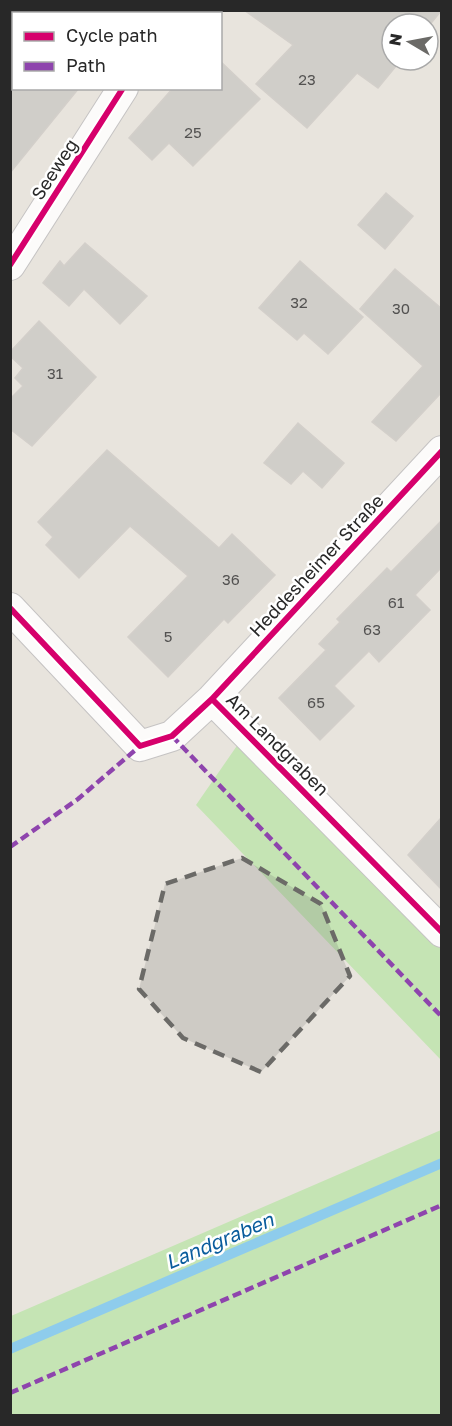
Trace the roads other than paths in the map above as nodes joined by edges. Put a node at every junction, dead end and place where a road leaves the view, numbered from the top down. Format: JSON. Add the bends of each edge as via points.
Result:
{"nodes":[{"id":1,"x":122,"y":90,"type":"edge"},
{"id":2,"x":10,"y":265,"type":"edge"},
{"id":3,"x":441,"y":451,"type":"edge"},
{"id":4,"x":10,"y":608,"type":"edge"},
{"id":5,"x":212,"y":699,"type":"junction"},
{"id":6,"x":441,"y":932,"type":"edge"}],
"edges":[{"from":1,"to":2,"type":"street","name":"Seeweg"},
{"from":3,"to":5,"type":"street","name":"Heddesheimer Straße"},
{"from":4,"to":5,"type":"street","name":"Am Landgraben","via":[[140,746],[172,736]]},
{"from":5,"to":6,"type":"street","name":"Am Landgraben"}]}
